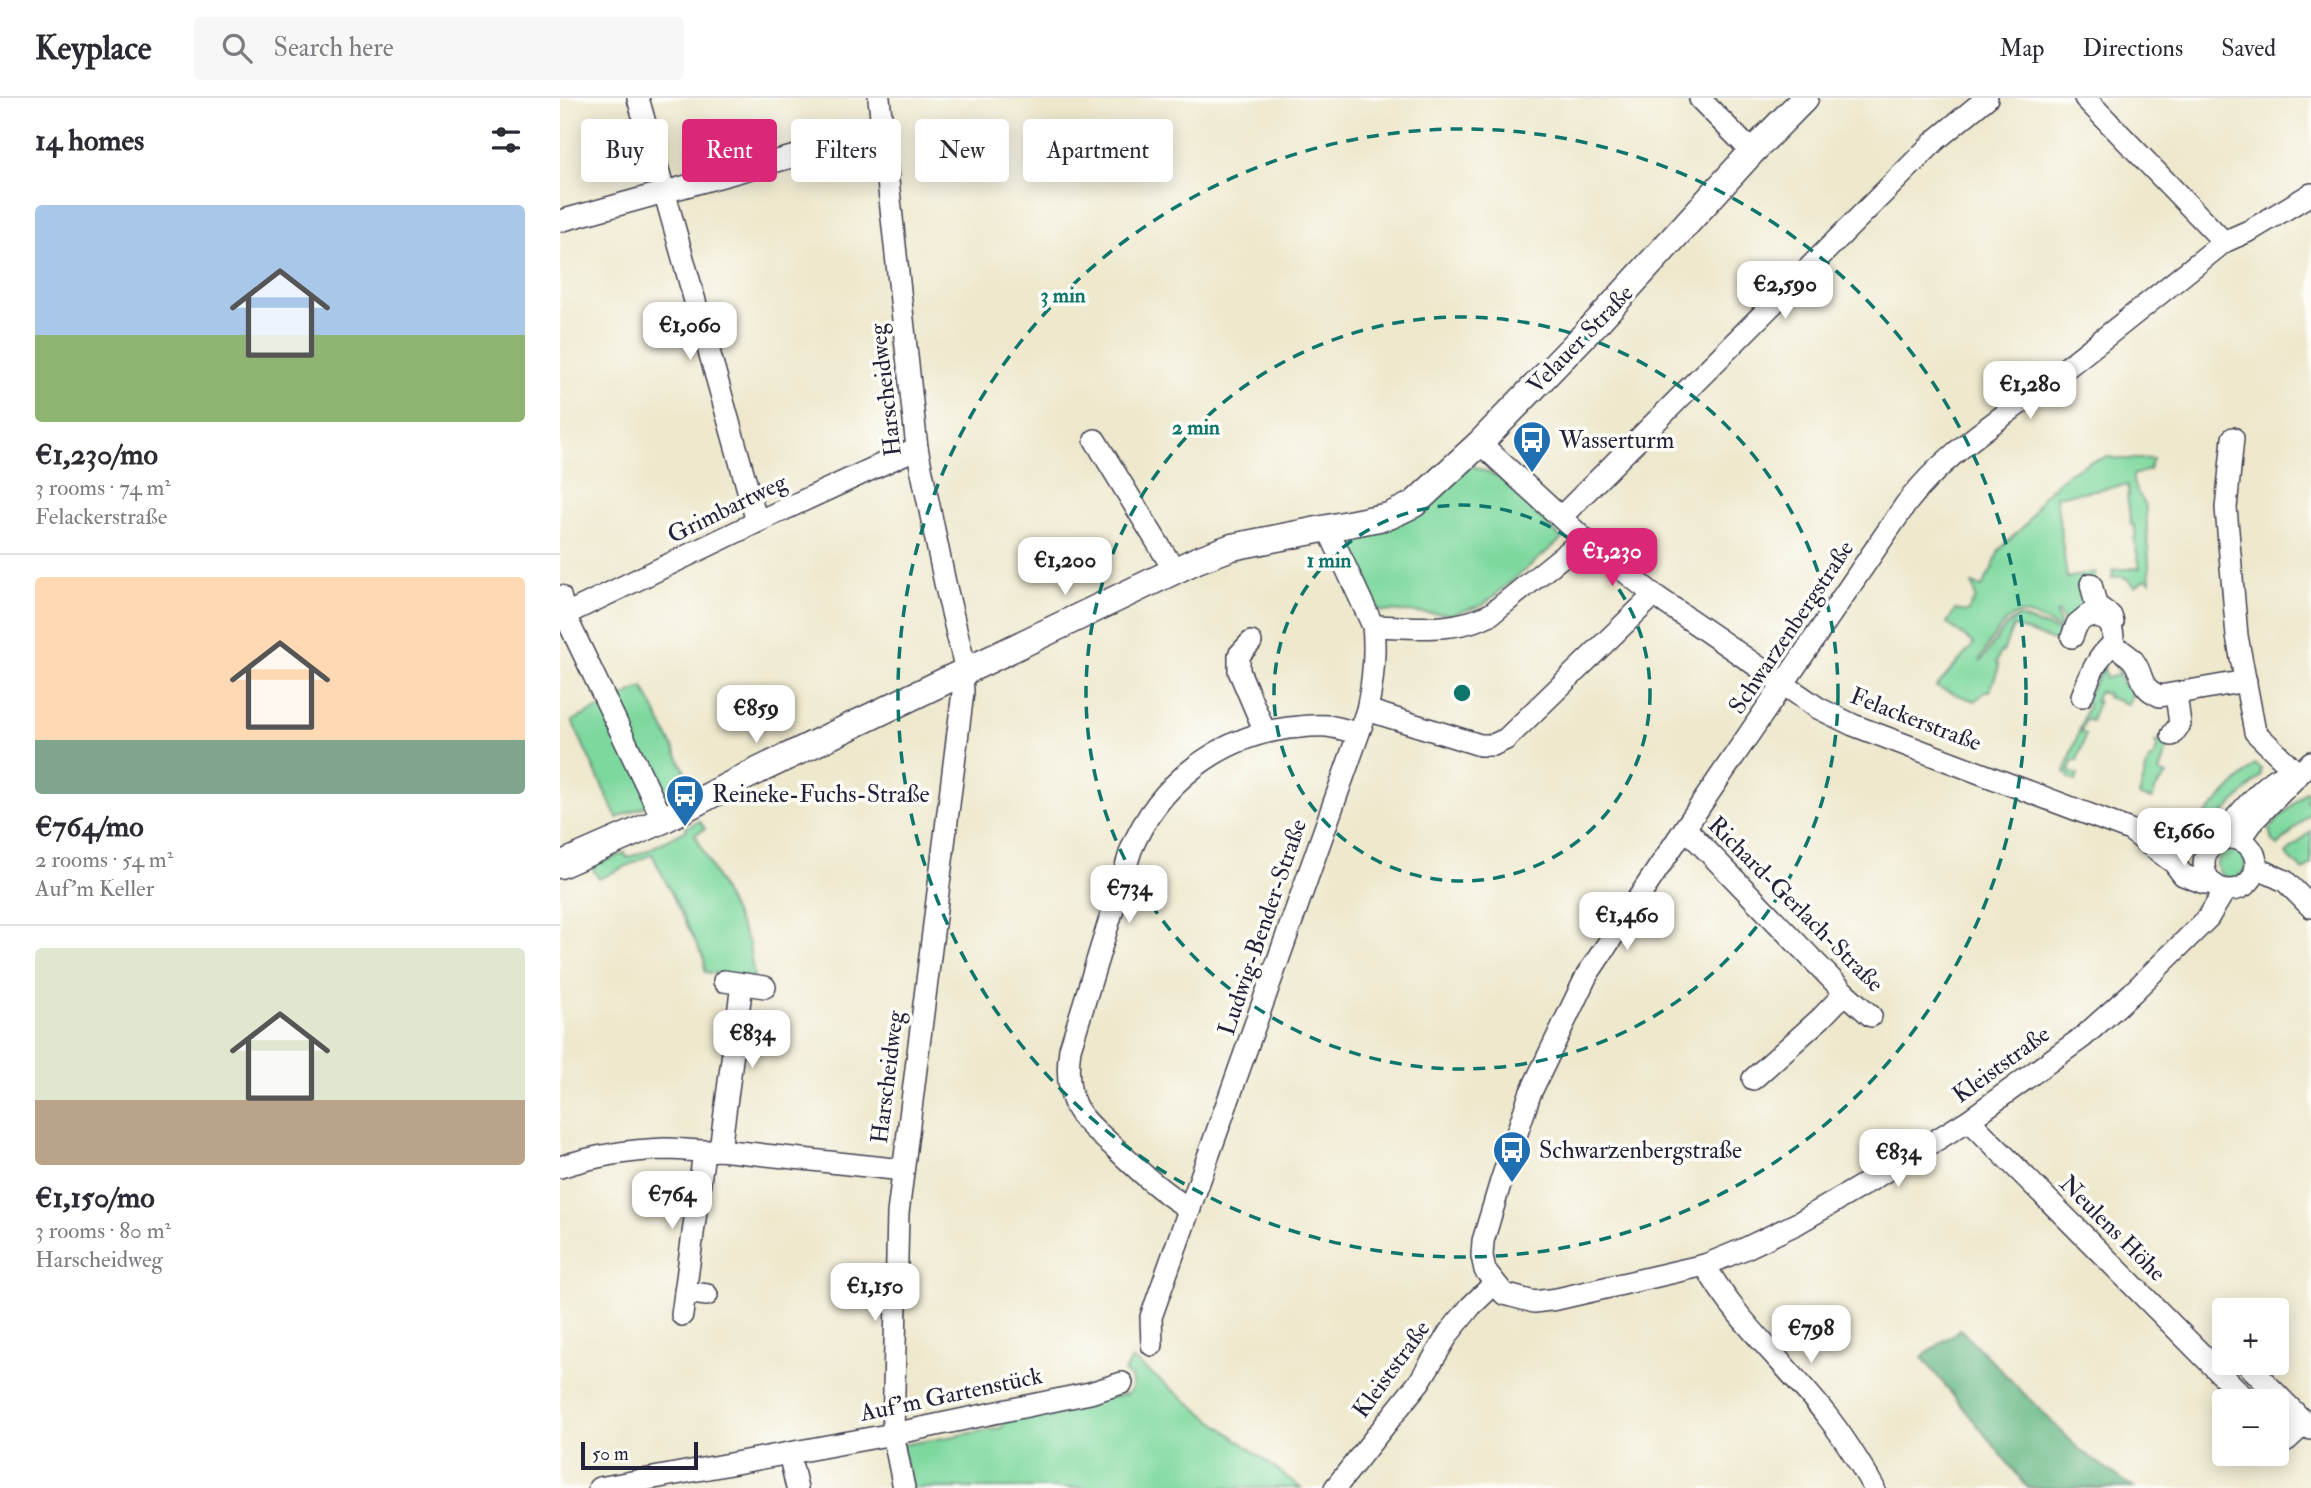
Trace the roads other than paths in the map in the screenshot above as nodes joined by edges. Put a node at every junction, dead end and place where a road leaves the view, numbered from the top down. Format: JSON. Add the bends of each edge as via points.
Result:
{"nodes":[{"id":1,"x":638,"y":98,"type":"edge"},
{"id":2,"x":879,"y":98,"type":"edge"},
{"id":3,"x":1805,"y":98,"type":"edge"},
{"id":4,"x":1987,"y":98,"type":"edge"},
{"id":5,"x":2085,"y":98,"type":"edge"},
{"id":6,"x":1700,"y":99,"type":"edge"},
{"id":7,"x":881,"y":119,"type":"edge"},
{"id":8,"x":1752,"y":152,"type":"junction"},
{"id":9,"x":791,"y":157,"type":"edge"},
{"id":10,"x":888,"y":182,"type":"edge"},
{"id":11,"x":663,"y":191,"type":"junction"},
{"id":12,"x":2311,"y":194,"type":"edge"},
{"id":13,"x":560,"y":221,"type":"edge"},
{"id":14,"x":2224,"y":243,"type":"junction"},
{"id":15,"x":2233,"y":438,"type":"dead end"},
{"id":16,"x":1095,"y":440,"type":"dead end"},
{"id":17,"x":1480,"y":443,"type":"junction"},
{"id":18,"x":917,"y":448,"type":"junction"},
{"id":19,"x":1561,"y":517,"type":"junction"},
{"id":20,"x":757,"y":522,"type":"junction"},
{"id":21,"x":1327,"y":527,"type":"junction"},
{"id":22,"x":1584,"y":538,"type":"junction"},
{"id":23,"x":1174,"y":570,"type":"junction"},
{"id":24,"x":2099,"y":589,"type":"dead end"},
{"id":25,"x":1654,"y":595,"type":"junction"},
{"id":26,"x":562,"y":609,"type":"edge"},
{"id":27,"x":1373,"y":626,"type":"junction"},
{"id":28,"x":2113,"y":630,"type":"junction"},
{"id":29,"x":2072,"y":637,"type":"dead end"},
{"id":30,"x":1251,"y":642,"type":"dead end"},
{"id":31,"x":967,"y":671,"type":"junction"},
{"id":32,"x":2246,"y":681,"type":"junction"},
{"id":33,"x":1785,"y":683,"type":"junction"},
{"id":34,"x":2176,"y":694,"type":"junction"},
{"id":35,"x":2082,"y":696,"type":"dead end"},
{"id":36,"x":1367,"y":710,"type":"junction"},
{"id":37,"x":1265,"y":732,"type":"junction"},
{"id":38,"x":1359,"y":733,"type":"junction"},
{"id":39,"x":2172,"y":735,"type":"dead end"},
{"id":40,"x":2305,"y":768,"type":"edge"},
{"id":41,"x":663,"y":820,"type":"junction"},
{"id":42,"x":1685,"y":828,"type":"junction"},
{"id":43,"x":2230,"y":839,"type":"junction"},
{"id":44,"x":2205,"y":854,"type":"junction"},
{"id":45,"x":2174,"y":863,"type":"junction"},
{"id":46,"x":560,"y":865,"type":"edge"},
{"id":47,"x":2257,"y":868,"type":"junction"},
{"id":48,"x":2218,"y":886,"type":"junction"},
{"id":49,"x":2311,"y":908,"type":"edge"},
{"id":50,"x":765,"y":988,"type":"dead end"},
{"id":51,"x":1845,"y":993,"type":"junction"},
{"id":52,"x":1871,"y":1016,"type":"dead end"},
{"id":53,"x":1753,"y":1079,"type":"dead end"},
{"id":54,"x":1969,"y":1120,"type":"junction"},
{"id":55,"x":712,"y":1151,"type":"junction"},
{"id":56,"x":560,"y":1167,"type":"edge"},
{"id":57,"x":903,"y":1170,"type":"junction"},
{"id":58,"x":1190,"y":1209,"type":"junction"},
{"id":59,"x":1705,"y":1265,"type":"junction"},
{"id":60,"x":1494,"y":1284,"type":"junction"},
{"id":61,"x":685,"y":1292,"type":"junction"},
{"id":62,"x":707,"y":1294,"type":"dead end"},
{"id":63,"x":682,"y":1315,"type":"dead end"},
{"id":64,"x":1152,"y":1345,"type":"dead end"},
{"id":65,"x":2212,"y":1355,"type":"edge"},
{"id":66,"x":2258,"y":1375,"type":"edge"},
{"id":67,"x":1122,"y":1383,"type":"dead end"},
{"id":68,"x":2308,"y":1426,"type":"edge"},
{"id":69,"x":893,"y":1434,"type":"junction"},
{"id":70,"x":2289,"y":1439,"type":"edge"},
{"id":71,"x":789,"y":1453,"type":"junction"},
{"id":72,"x":691,"y":1480,"type":"edge"},
{"id":73,"x":599,"y":1488,"type":"edge"},
{"id":74,"x":797,"y":1488,"type":"edge"},
{"id":75,"x":904,"y":1488,"type":"edge"},
{"id":76,"x":1335,"y":1488,"type":"edge"},
{"id":77,"x":1874,"y":1488,"type":"edge"}],
"edges":[{"from":1,"to":11,"type":"street"},
{"from":2,"to":7,"type":"street","name":"Harscheidweg"},
{"from":3,"to":8,"type":"main road","name":"Velauer Straße"},
{"from":4,"to":19,"type":"street","via":[[1936,140]]},
{"from":5,"to":14,"type":"street"},
{"from":6,"to":8,"type":"street"},
{"from":8,"to":17,"type":"main road","name":"Velauer Straße"},
{"from":9,"to":11,"type":"street"},
{"from":10,"to":18,"type":"street","name":"Harscheidweg"},
{"from":11,"to":13,"type":"street"},
{"from":11,"to":20,"type":"street"},
{"from":12,"to":14,"type":"street","name":"Schwarzenbergstraße"},
{"from":14,"to":33,"type":"street","name":"Schwarzenbergstraße","via":[[1972,437],[1926,479]]},
{"from":15,"to":32,"type":"street","via":[[2227,508],[2237,636]]},
{"from":16,"to":23,"type":"street"},
{"from":17,"to":19,"type":"street","name":"Felackerstraße"},
{"from":17,"to":21,"type":"main road","name":"Velauer Straße","via":[[1408,508],[1390,516]]},
{"from":18,"to":20,"type":"street","name":"Grimbartweg"},
{"from":18,"to":31,"type":"street","name":"Harscheidweg"},
{"from":19,"to":22,"type":"street","name":"Felackerstraße"},
{"from":20,"to":26,"type":"street","name":"Grimbartweg"},
{"from":21,"to":23,"type":"main road","name":"Velauer Straße","via":[[1232,547]]},
{"from":21,"to":27,"type":"street","name":"Ludwig-Bender-Straße"},
{"from":22,"to":25,"type":"street","name":"Felackerstraße"},
{"from":22,"to":27,"type":"street","via":[[1474,623]]},
{"from":23,"to":31,"type":"main road","name":"Velauer Straße"},
{"from":24,"to":28,"type":"street","via":[[2096,605]]},
{"from":25,"to":33,"type":"street","name":"Felackerstraße"},
{"from":25,"to":36,"type":"street","via":[[1506,739],[1493,745],[1480,746]]},
{"from":26,"to":41,"type":"street"},
{"from":27,"to":36,"type":"street","name":"Ludwig-Bender-Straße","via":[[1373,685]]},
{"from":28,"to":29,"type":"street","via":[[2110,623],[2088,615],[2077,624]]},
{"from":28,"to":34,"type":"street","via":[[2143,685],[2160,696]]},
{"from":28,"to":35,"type":"street"},
{"from":30,"to":37,"type":"street","via":[[1239,655],[1239,671]]},
{"from":31,"to":41,"type":"main road","name":"Velauer Straße"},
{"from":31,"to":57,"type":"street","name":"Harscheidweg"},
{"from":32,"to":34,"type":"street"},
{"from":32,"to":40,"type":"street","via":[[2255,732]]},
{"from":33,"to":42,"type":"street","name":"Schwarzenbergstraße"},
{"from":33,"to":45,"type":"street","name":"Felackerstraße","via":[[1818,708],[1853,725],[2130,830]]},
{"from":34,"to":39,"type":"street","via":[[2180,723]]},
{"from":36,"to":38,"type":"street","name":"Ludwig-Bender-Straße"},
{"from":37,"to":38,"type":"street","via":[[1327,726]]},
{"from":37,"to":58,"type":"street","via":[[1214,753],[1188,772],[1167,792],[1137,836],[1067,1067],[1077,1108],[1088,1124],[1165,1194]]},
{"from":38,"to":58,"type":"street","name":"Ludwig-Bender-Straße"},
{"from":40,"to":43,"type":"street"},
{"from":41,"to":46,"type":"main road","name":"Velauer Straße"},
{"from":42,"to":51,"type":"street","name":"Richard-Gerlach-Straße"},
{"from":42,"to":60,"type":"street","name":"Schwarzenbergstraße","via":[[1587,975],[1530,1094],[1486,1231],[1482,1256]]},
{"from":43,"to":44,"type":"street"},
{"from":43,"to":47,"type":"street","via":[[2254,851]]},
{"from":44,"to":45,"type":"street"},
{"from":44,"to":48,"type":"street","via":[[2207,875]]},
{"from":45,"to":48,"type":"street","name":"Felackerstraße","via":[[2183,875]]},
{"from":47,"to":48,"type":"street","via":[[2246,885],[2237,889]]},
{"from":47,"to":49,"type":"street","via":[[2285,881]]},
{"from":48,"to":54,"type":"street","name":"Kleiststraße","via":[[2208,918],[2112,1011]]},
{"from":50,"to":55,"type":"street","via":[[733,982]]},
{"from":51,"to":52,"type":"street","name":"Richard-Gerlach-Straße"},
{"from":51,"to":53,"type":"street"},
{"from":54,"to":59,"type":"street","name":"Kleiststraße","via":[[1798,1223]]},
{"from":54,"to":65,"type":"street","name":"Neulens Höhe"},
{"from":55,"to":56,"type":"street","via":[[639,1150]]},
{"from":55,"to":57,"type":"street"},
{"from":55,"to":61,"type":"street"},
{"from":57,"to":69,"type":"street","name":"Harscheidweg"},
{"from":58,"to":64,"type":"street","name":"Ludwig-Bender-Straße","via":[[1151,1317]]},
{"from":59,"to":60,"type":"street","name":"Kleiststraße","via":[[1534,1302],[1504,1294]]},
{"from":59,"to":77,"type":"street","via":[[1731,1306],[1826,1415]]},
{"from":60,"to":76,"type":"street","name":"Kleiststraße","via":[[1449,1333],[1420,1381]]},
{"from":61,"to":62,"type":"street"},
{"from":61,"to":63,"type":"street"},
{"from":66,"to":68,"type":"street"},
{"from":67,"to":69,"type":"street","name":"Auf'm Gartenstück"},
{"from":68,"to":70,"type":"street"},
{"from":69,"to":71,"type":"street","name":"Auf'm Gartenstück"},
{"from":69,"to":75,"type":"street","name":"Harscheidweg"},
{"from":71,"to":72,"type":"street","name":"Auf'm Gartenstück"},
{"from":71,"to":74,"type":"street"},
{"from":72,"to":73,"type":"street","name":"Auf'm Gartenstück"}]}
